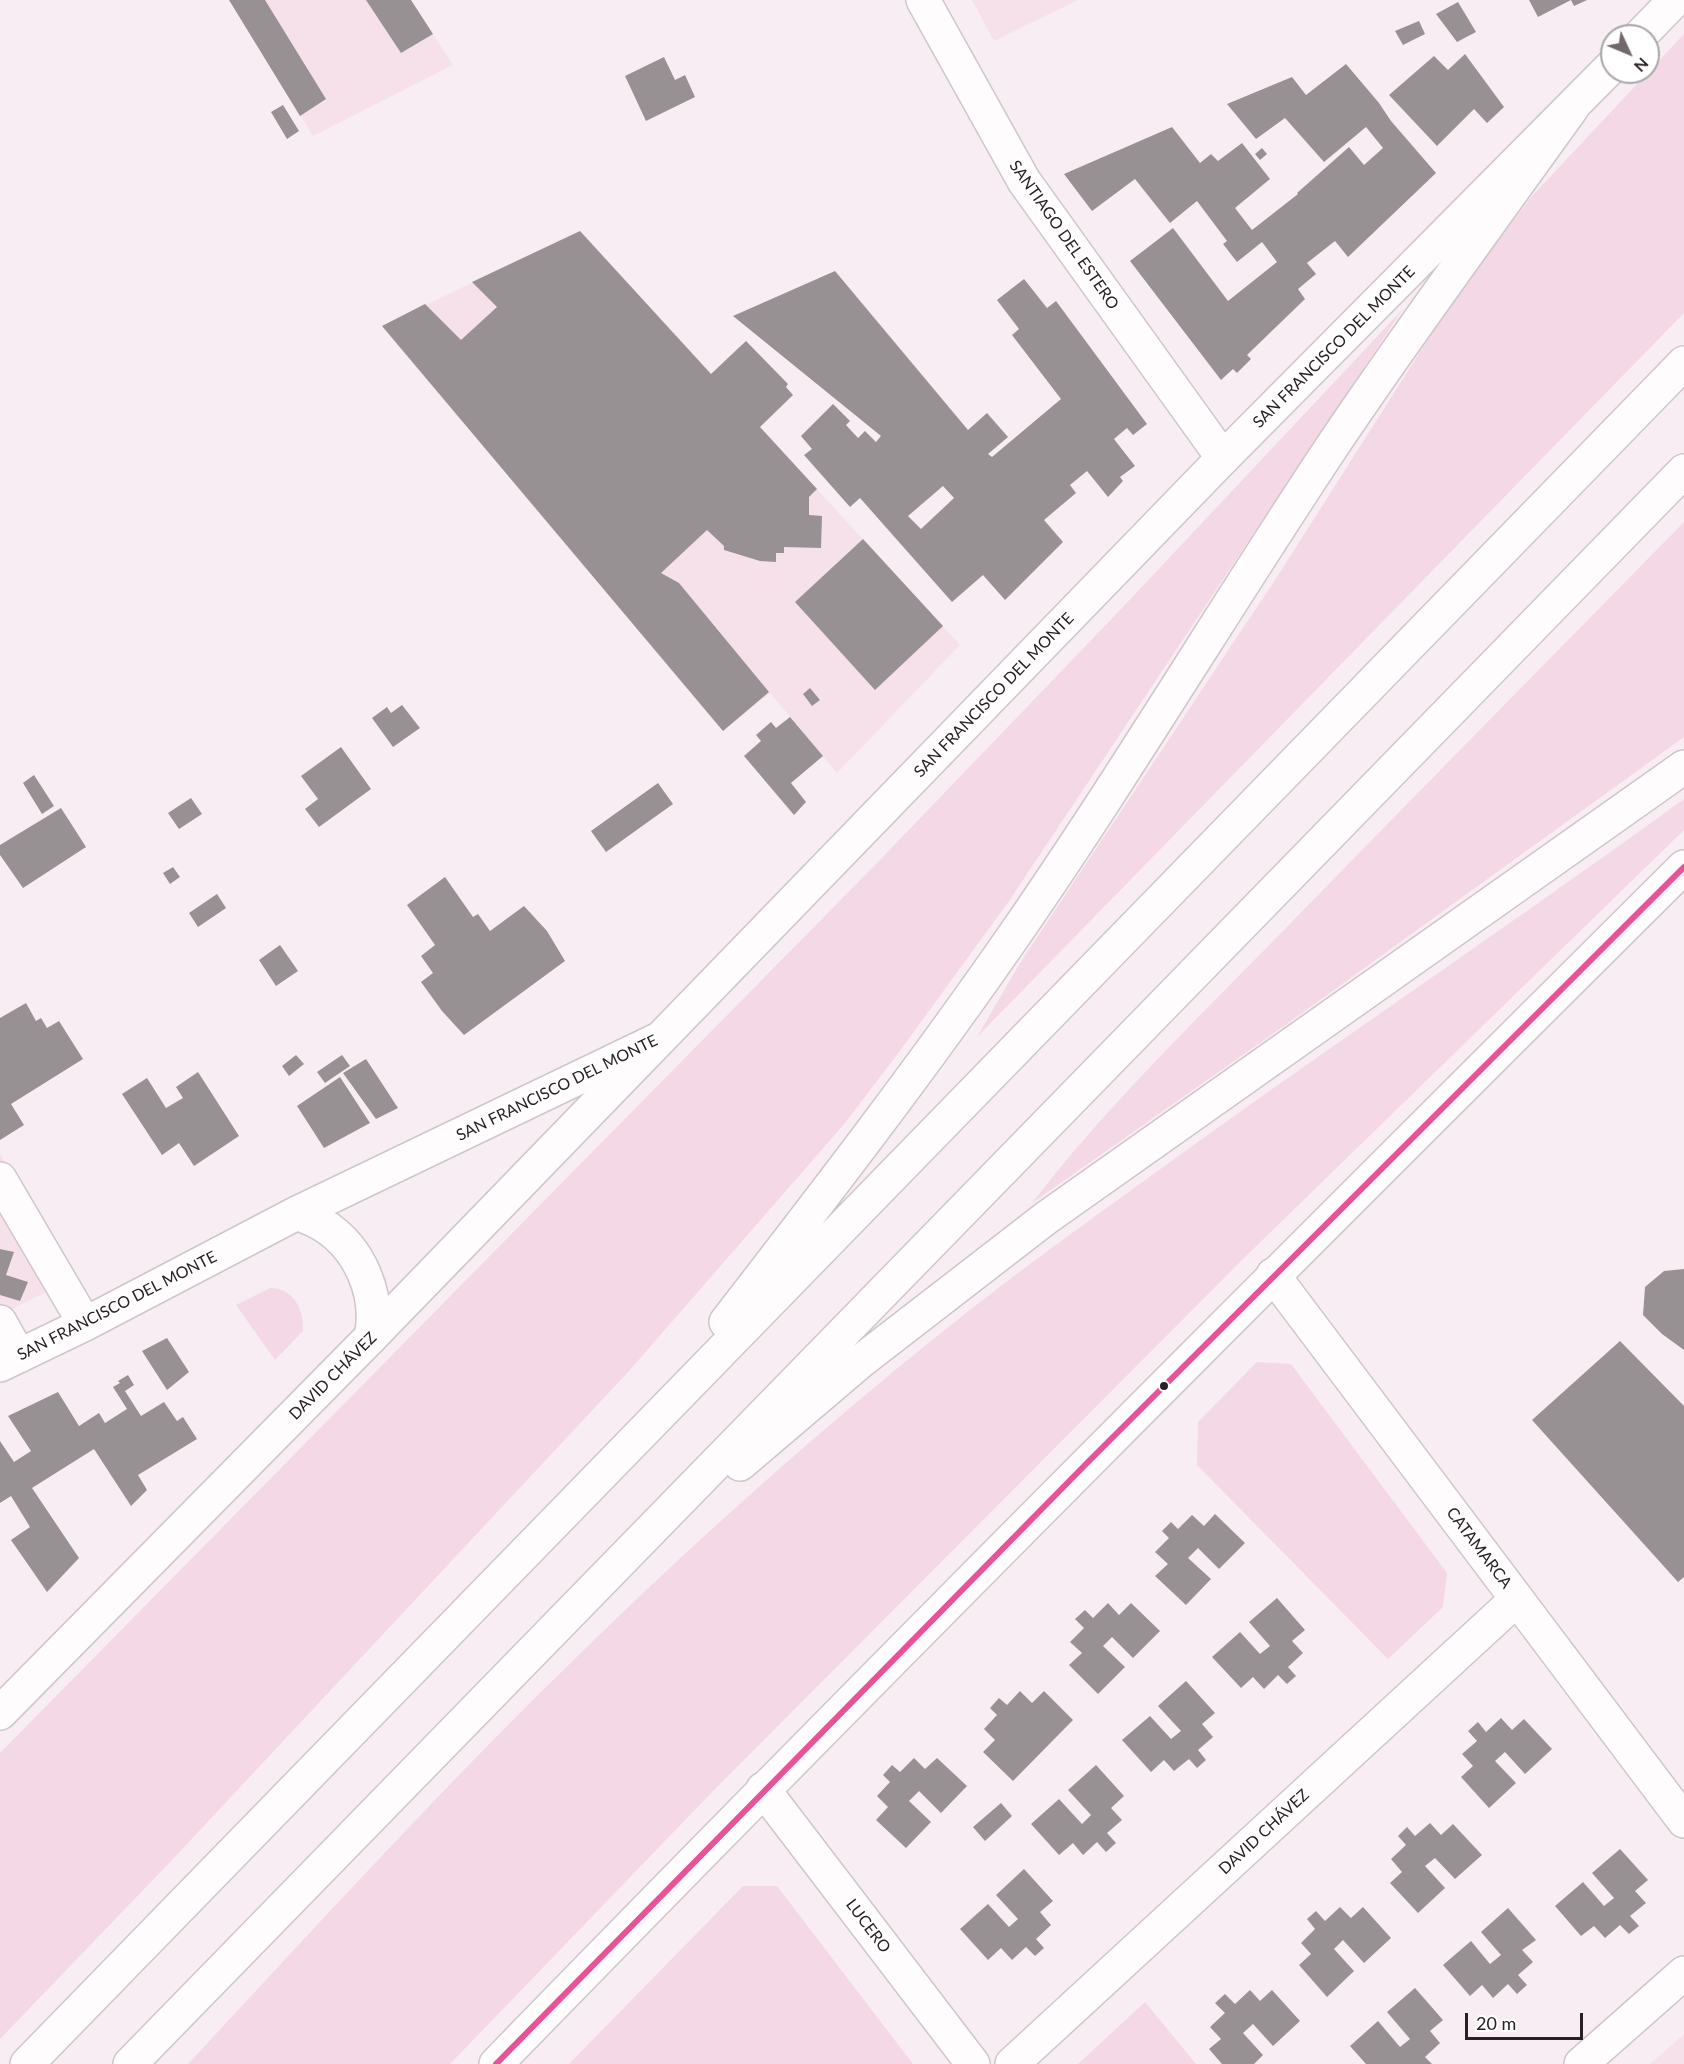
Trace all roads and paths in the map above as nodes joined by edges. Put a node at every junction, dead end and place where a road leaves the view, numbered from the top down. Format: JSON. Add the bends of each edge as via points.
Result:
{"nodes":[{"id":1,"x":923,"y":0,"type":"edge"},
{"id":2,"x":1675,"y":0,"type":"edge"},
{"id":3,"x":1652,"y":24,"type":"edge"},
{"id":4,"x":1600,"y":79,"type":"edge"},
{"id":5,"x":1572,"y":108,"type":"junction"},
{"id":6,"x":1684,"y":363,"type":"edge"},
{"id":7,"x":1223,"y":458,"type":"junction"},
{"id":8,"x":1684,"y":471,"type":"edge"},
{"id":9,"x":1684,"y":767,"type":"edge"},
{"id":10,"x":1684,"y":867,"type":"edge"},
{"id":11,"x":663,"y":1036,"type":"junction"},
{"id":12,"x":0,"y":1179,"type":"edge"},
{"id":13,"x":297,"y":1213,"type":"junction"},
{"id":14,"x":1273,"y":1275,"type":"junction"},
{"id":15,"x":0,"y":1322,"type":"edge"},
{"id":16,"x":85,"y":1324,"type":"junction"},
{"id":17,"x":371,"y":1337,"type":"junction"},
{"id":18,"x":9,"y":1360,"type":"edge"},
{"id":19,"x":630,"y":1446,"type":"junction"},
{"id":20,"x":583,"y":1598,"type":"junction"},
{"id":21,"x":1517,"y":1599,"type":"junction"},
{"id":22,"x":0,"y":1713,"type":"edge"},
{"id":23,"x":763,"y":1789,"type":"junction"},
{"id":24,"x":1684,"y":1821,"type":"edge"},
{"id":25,"x":1684,"y":1973,"type":"edge"},
{"id":26,"x":27,"y":2064,"type":"edge"},
{"id":27,"x":130,"y":2064,"type":"edge"},
{"id":28,"x":496,"y":2064,"type":"edge"},
{"id":29,"x":973,"y":2064,"type":"edge"},
{"id":30,"x":1012,"y":2064,"type":"edge"},
{"id":31,"x":1581,"y":2064,"type":"edge"}],
"edges":[{"from":1,"to":7,"type":"main road","name":"SANTIAGO DEL ESTERO","via":[[1024,181]]},
{"from":2,"to":3,"type":"main road"},
{"from":4,"to":5,"type":"main road","name":"SAN FRANCISCO DEL MONTE"},
{"from":5,"to":7,"type":"main road","name":"SAN FRANCISCO DEL MONTE"},
{"from":5,"to":19,"type":"main road","via":[[1331,449],[1009,943],[915,1076]]},
{"from":6,"to":19,"type":"main road"},
{"from":7,"to":11,"type":"main road","name":"SAN FRANCISCO DEL MONTE"},
{"from":8,"to":20,"type":"main road"},
{"from":9,"to":20,"type":"main road","via":[[1046,1218],[861,1361]]},
{"from":10,"to":14,"type":"main road"},
{"from":11,"to":13,"type":"main road","name":"SAN FRANCISCO DEL MONTE"},
{"from":11,"to":17,"type":"main road","name":"DAVID CHÁVEZ"},
{"from":12,"to":16,"type":"main road"},
{"from":13,"to":16,"type":"main road","name":"SAN FRANCISCO DEL MONTE"},
{"from":13,"to":17,"type":"main road","via":[[337,1236],[362,1268],[373,1302]]},
{"from":14,"to":21,"type":"main road","name":"CATAMARCA"},
{"from":14,"to":23,"type":"main road"},
{"from":15,"to":18,"type":"main road"},
{"from":16,"to":18,"type":"main road","name":"SAN FRANCISCO DEL MONTE"},
{"from":17,"to":22,"type":"main road","name":"DAVID CHÁVEZ"},
{"from":19,"to":26,"type":"main road"},
{"from":20,"to":27,"type":"main road"},
{"from":21,"to":24,"type":"main road","name":"CATAMARCA"},
{"from":21,"to":30,"type":"main road","name":"DAVID CHÁVEZ"},
{"from":23,"to":28,"type":"main road"},
{"from":23,"to":29,"type":"main road","name":"LUCERO"},
{"from":25,"to":31,"type":"main road"}]}
